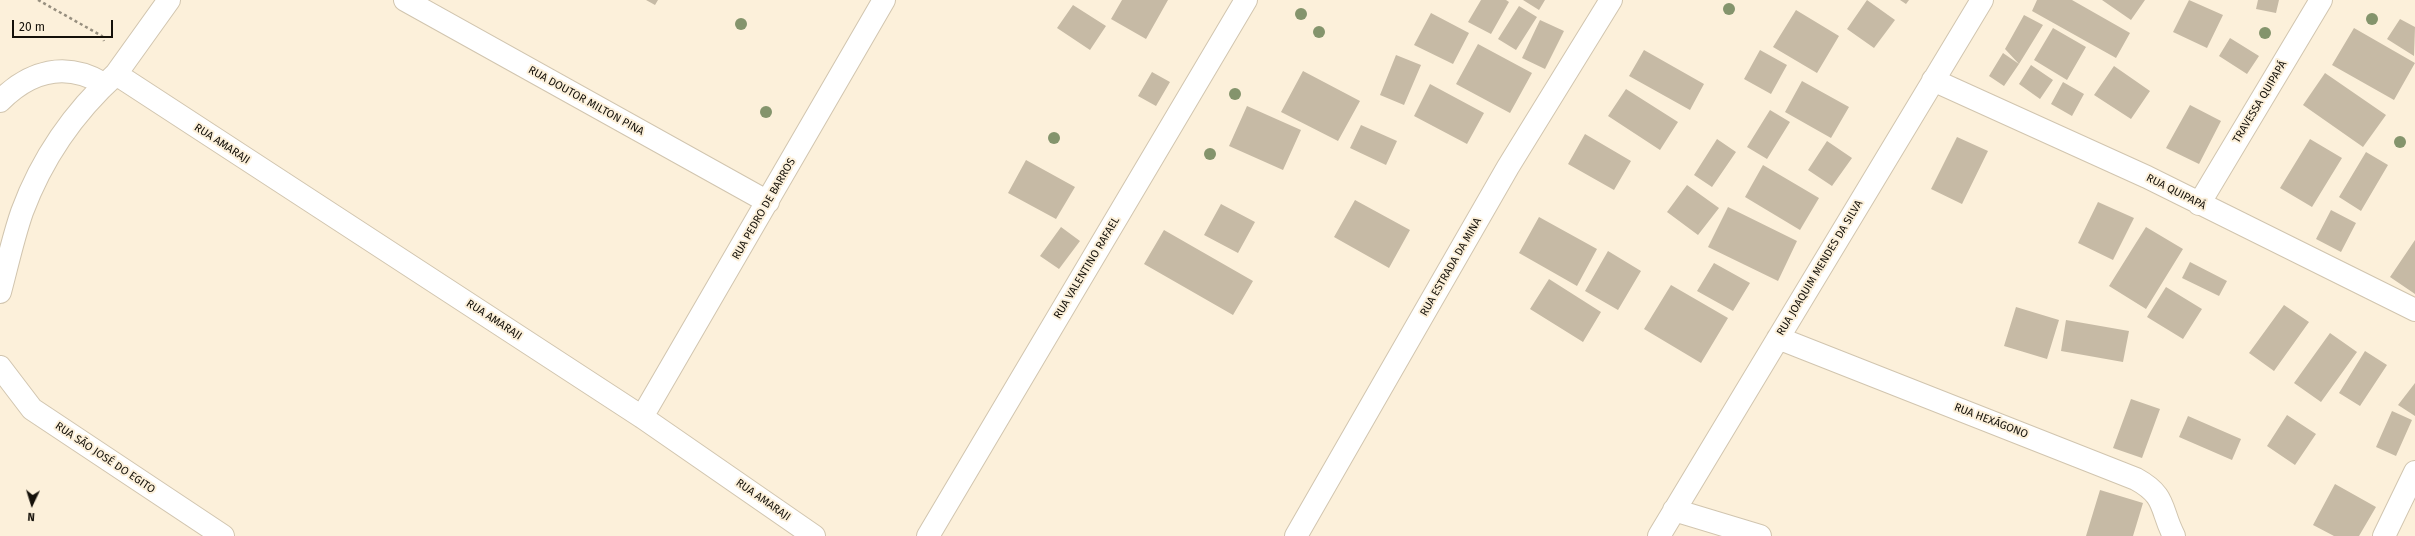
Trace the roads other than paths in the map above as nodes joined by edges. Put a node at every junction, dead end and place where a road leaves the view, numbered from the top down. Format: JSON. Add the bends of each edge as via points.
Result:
{"nodes":[{"id":1,"x":169,"y":0,"type":"edge"},
{"id":2,"x":405,"y":0,"type":"edge"},
{"id":3,"x":884,"y":0,"type":"edge"},
{"id":4,"x":1246,"y":0,"type":"edge"},
{"id":5,"x":1611,"y":0,"type":"edge"},
{"id":6,"x":1982,"y":0,"type":"edge"},
{"id":7,"x":2321,"y":0,"type":"edge"},
{"id":8,"x":110,"y":79,"type":"junction"},
{"id":9,"x":1933,"y":80,"type":"junction"},
{"id":10,"x":0,"y":102,"type":"edge"},
{"id":11,"x":768,"y":202,"type":"junction"},
{"id":12,"x":2199,"y":204,"type":"junction"},
{"id":13,"x":0,"y":292,"type":"edge"},
{"id":14,"x":2415,"y":310,"type":"edge"},
{"id":15,"x":1778,"y":338,"type":"junction"},
{"id":16,"x":0,"y":367,"type":"edge"},
{"id":17,"x":642,"y":417,"type":"junction"},
{"id":18,"x":2415,"y":472,"type":"edge"},
{"id":19,"x":1674,"y":510,"type":"junction"},
{"id":20,"x":223,"y":536,"type":"edge"},
{"id":21,"x":814,"y":536,"type":"edge"},
{"id":22,"x":928,"y":536,"type":"edge"},
{"id":23,"x":1296,"y":536,"type":"edge"},
{"id":24,"x":1659,"y":536,"type":"edge"},
{"id":25,"x":1760,"y":536,"type":"edge"},
{"id":26,"x":2174,"y":536,"type":"edge"},
{"id":27,"x":2384,"y":536,"type":"edge"}],
"edges":[{"from":1,"to":8,"type":"street"},
{"from":2,"to":11,"type":"street","name":"RUA DOUTOR MILTON PINA"},
{"from":3,"to":11,"type":"street","name":"RUA PEDRO DE BARROS"},
{"from":4,"to":22,"type":"street","name":"RUA VALENTINO RAFAEL"},
{"from":5,"to":23,"type":"street","name":"RUA ESTRADA DA MINA","via":[[1508,167]]},
{"from":6,"to":9,"type":"street","name":"RUA JOAQUIM MENDES DA SILVA"},
{"from":7,"to":12,"type":"street","name":"TRAVESSA QUIPAPÁ"},
{"from":8,"to":10,"type":"street","name":"RUA AMARAJI","via":[[61,70],[37,75],[13,88]]},
{"from":8,"to":13,"type":"street","via":[[79,110],[50,152],[22,213]]},
{"from":8,"to":17,"type":"street","name":"RUA AMARAJI","via":[[170,110]]},
{"from":9,"to":12,"type":"street","name":"RUA QUIPAPÁ","via":[[2147,176]]},
{"from":9,"to":15,"type":"street","name":"RUA JOAQUIM MENDES DA SILVA"},
{"from":11,"to":17,"type":"street","name":"RUA PEDRO DE BARROS"},
{"from":12,"to":14,"type":"street","name":"RUA QUIPAPÁ"},
{"from":15,"to":19,"type":"street","name":"RUA JOAQUIM MENDES DA SILVA"},
{"from":15,"to":26,"type":"street","name":"RUA HEXÁGONO","via":[[2136,479],[2150,486],[2161,499]]},
{"from":16,"to":20,"type":"street","name":"RUA SÃO JOSÉ DO EGITO","via":[[32,409]]},
{"from":17,"to":21,"type":"street","name":"RUA AMARAJI"},
{"from":18,"to":27,"type":"street"},
{"from":19,"to":24,"type":"street","name":"RUA JOAQUIM MENDES DA SILVA"},
{"from":19,"to":25,"type":"street"}]}
